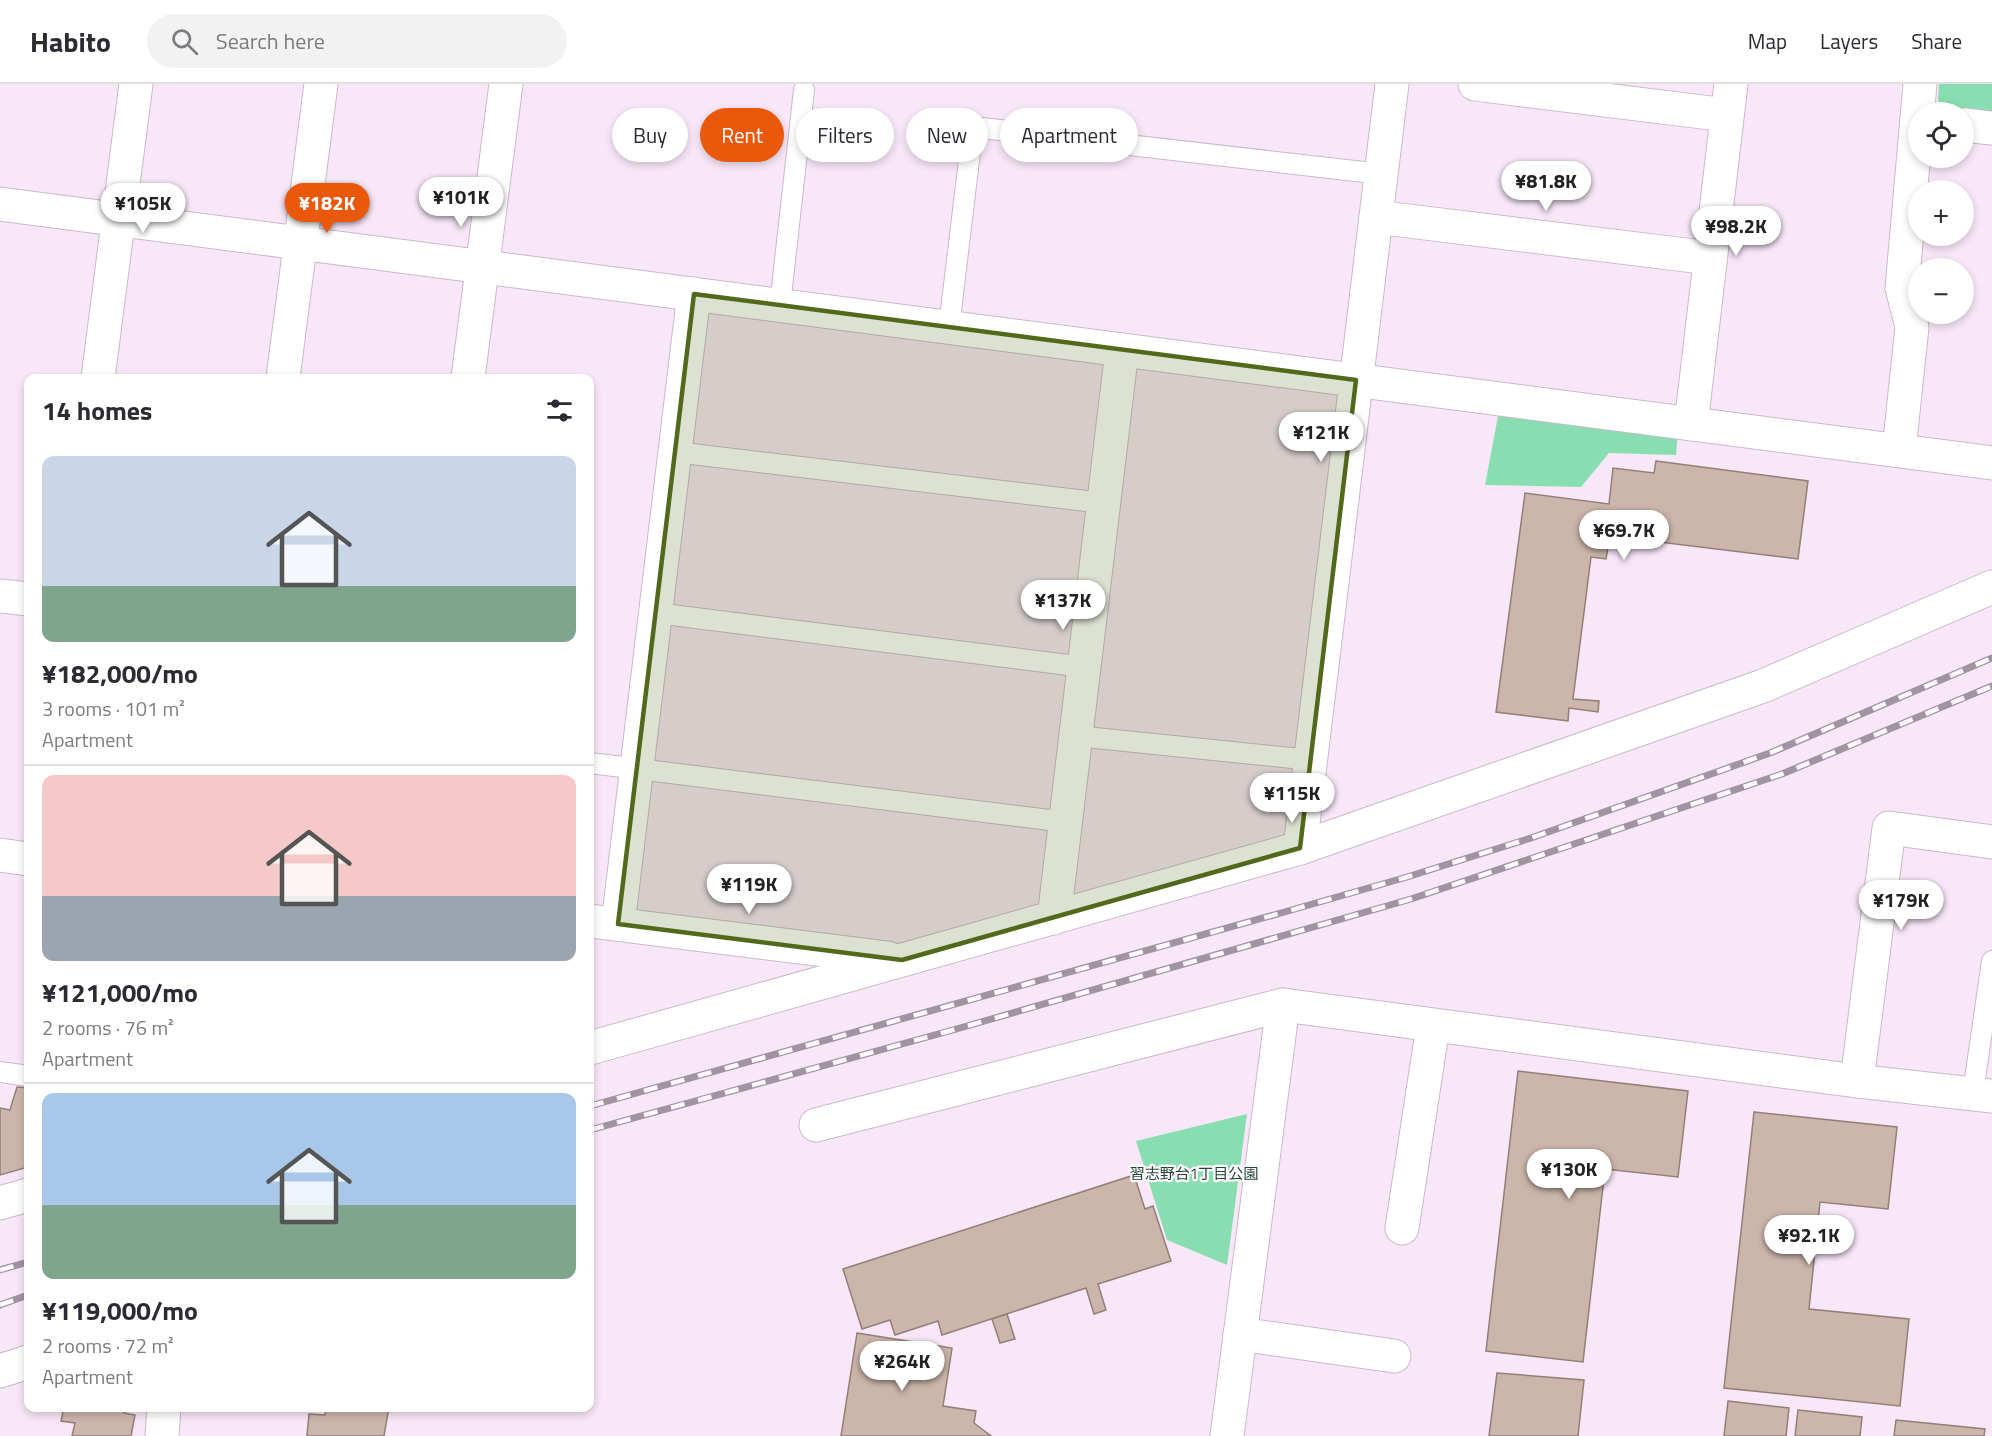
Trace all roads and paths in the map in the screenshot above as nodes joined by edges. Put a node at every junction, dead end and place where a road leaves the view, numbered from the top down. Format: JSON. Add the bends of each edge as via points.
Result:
{"nodes":[{"id":1,"x":136,"y":84,"type":"edge"},
{"id":2,"x":321,"y":84,"type":"edge"},
{"id":3,"x":506,"y":84,"type":"edge"},
{"id":4,"x":1392,"y":84,"type":"edge"},
{"id":5,"x":1475,"y":84,"type":"edge"},
{"id":6,"x":1920,"y":84,"type":"edge"},
{"id":7,"x":804,"y":90,"type":"dead end"},
{"id":8,"x":1729,"y":100,"type":"edge"},
{"id":9,"x":1918,"y":102,"type":"edge"},
{"id":10,"x":1974,"y":126,"type":"edge"},
{"id":11,"x":1992,"y":128,"type":"edge"},
{"id":12,"x":1913,"y":168,"type":"edge"},
{"id":13,"x":1381,"y":174,"type":"junction"},
{"id":14,"x":0,"y":204,"type":"edge"},
{"id":15,"x":1376,"y":218,"type":"junction"},
{"id":16,"x":120,"y":219,"type":"junction"},
{"id":17,"x":301,"y":243,"type":"junction"},
{"id":18,"x":1710,"y":258,"type":"junction"},
{"id":19,"x":482,"y":266,"type":"junction"},
{"id":20,"x":694,"y":294,"type":"junction"},
{"id":21,"x":780,"y":305,"type":"junction"},
{"id":22,"x":949,"y":327,"type":"junction"},
{"id":23,"x":1122,"y":350,"type":"junction"},
{"id":24,"x":99,"y":374,"type":"edge"},
{"id":25,"x":284,"y":374,"type":"edge"},
{"id":26,"x":468,"y":374,"type":"edge"},
{"id":27,"x":1356,"y":380,"type":"junction"},
{"id":28,"x":1690,"y":424,"type":"junction"},
{"id":29,"x":1899,"y":450,"type":"junction"},
{"id":30,"x":675,"y":452,"type":"junction"},
{"id":31,"x":1992,"y":463,"type":"edge"},
{"id":32,"x":1103,"y":503,"type":"junction"},
{"id":33,"x":1992,"y":587,"type":"edge"},
{"id":34,"x":0,"y":596,"type":"edge"},
{"id":35,"x":24,"y":599,"type":"edge"},
{"id":36,"x":656,"y":613,"type":"junction"},
{"id":37,"x":1084,"y":667,"type":"junction"},
{"id":38,"x":1076,"y":736,"type":"junction"},
{"id":39,"x":1311,"y":760,"type":"junction"},
{"id":40,"x":594,"y":763,"type":"edge"},
{"id":41,"x":637,"y":768,"type":"junction"},
{"id":42,"x":1066,"y":822,"type":"junction"},
{"id":43,"x":1992,"y":843,"type":"edge"},
{"id":44,"x":1300,"y":849,"type":"junction"},
{"id":45,"x":0,"y":855,"type":"edge"},
{"id":46,"x":24,"y":858,"type":"edge"},
{"id":47,"x":1054,"y":918,"type":"junction"},
{"id":48,"x":604,"y":922,"type":"edge"},
{"id":49,"x":902,"y":960,"type":"junction"},
{"id":50,"x":1992,"y":961,"type":"edge"},
{"id":51,"x":1283,"y":1005,"type":"junction"},
{"id":52,"x":1433,"y":1026,"type":"junction"},
{"id":53,"x":594,"y":1047,"type":"edge"},
{"id":54,"x":0,"y":1072,"type":"edge"},
{"id":55,"x":24,"y":1076,"type":"edge"},
{"id":56,"x":1857,"y":1081,"type":"junction"},
{"id":57,"x":1983,"y":1094,"type":"edge"},
{"id":58,"x":816,"y":1125,"type":"dead end"},
{"id":59,"x":24,"y":1196,"type":"edge"},
{"id":60,"x":0,"y":1203,"type":"edge"},
{"id":61,"x":1402,"y":1228,"type":"dead end"},
{"id":62,"x":1240,"y":1334,"type":"junction"},
{"id":63,"x":1394,"y":1356,"type":"dead end"},
{"id":64,"x":24,"y":1363,"type":"edge"},
{"id":65,"x":0,"y":1371,"type":"edge"},
{"id":66,"x":164,"y":1412,"type":"edge"},
{"id":67,"x":162,"y":1436,"type":"edge"},
{"id":68,"x":1227,"y":1436,"type":"edge"}],
"edges":[{"from":1,"to":16,"type":"street"},
{"from":2,"to":17,"type":"street"},
{"from":3,"to":19,"type":"street"},
{"from":4,"to":13,"type":"street"},
{"from":5,"to":8,"type":"street"},
{"from":6,"to":9,"type":"street"},
{"from":7,"to":21,"type":"lane"},
{"from":8,"to":18,"type":"street"},
{"from":10,"to":11,"type":"street"},
{"from":12,"to":29,"type":"street","via":[[1902,288],[1912,327]]},
{"from":13,"to":15,"type":"street"},
{"from":13,"to":22,"type":"lane","via":[[973,127]]},
{"from":14,"to":16,"type":"street"},
{"from":15,"to":18,"type":"street"},
{"from":15,"to":27,"type":"street"},
{"from":16,"to":17,"type":"street"},
{"from":16,"to":24,"type":"street"},
{"from":17,"to":19,"type":"street"},
{"from":17,"to":25,"type":"street"},
{"from":18,"to":28,"type":"street"},
{"from":19,"to":20,"type":"street"},
{"from":19,"to":26,"type":"street"},
{"from":20,"to":21,"type":"street"},
{"from":20,"to":30,"type":"street"},
{"from":21,"to":22,"type":"street"},
{"from":22,"to":23,"type":"street"},
{"from":23,"to":27,"type":"street"},
{"from":23,"to":32,"type":"street"},
{"from":27,"to":28,"type":"street"},
{"from":27,"to":39,"type":"street"},
{"from":28,"to":29,"type":"street"},
{"from":29,"to":31,"type":"street"},
{"from":30,"to":32,"type":"lane"},
{"from":30,"to":36,"type":"street"},
{"from":32,"to":37,"type":"street"},
{"from":33,"to":44,"type":"street","via":[[1763,686]]},
{"from":34,"to":35,"type":"street"},
{"from":36,"to":37,"type":"lane"},
{"from":36,"to":41,"type":"street"},
{"from":37,"to":38,"type":"street"},
{"from":38,"to":39,"type":"lane"},
{"from":38,"to":42,"type":"street"},
{"from":39,"to":44,"type":"street"},
{"from":40,"to":41,"type":"lane"},
{"from":41,"to":42,"type":"lane"},
{"from":41,"to":48,"type":"street"},
{"from":42,"to":47,"type":"street"},
{"from":43,"to":56,"type":"street","via":[[1888,828]]},
{"from":44,"to":47,"type":"street"},
{"from":45,"to":46,"type":"street"},
{"from":47,"to":49,"type":"street"},
{"from":48,"to":49,"type":"street"},
{"from":49,"to":53,"type":"street"},
{"from":50,"to":57,"type":"lane"},
{"from":51,"to":52,"type":"street"},
{"from":51,"to":58,"type":"street"},
{"from":51,"to":62,"type":"street"},
{"from":52,"to":56,"type":"street"},
{"from":52,"to":61,"type":"street"},
{"from":54,"to":55,"type":"lane"},
{"from":56,"to":57,"type":"street"},
{"from":59,"to":60,"type":"street"},
{"from":62,"to":63,"type":"street"},
{"from":62,"to":68,"type":"street"},
{"from":64,"to":65,"type":"street"},
{"from":66,"to":67,"type":"street"}]}
